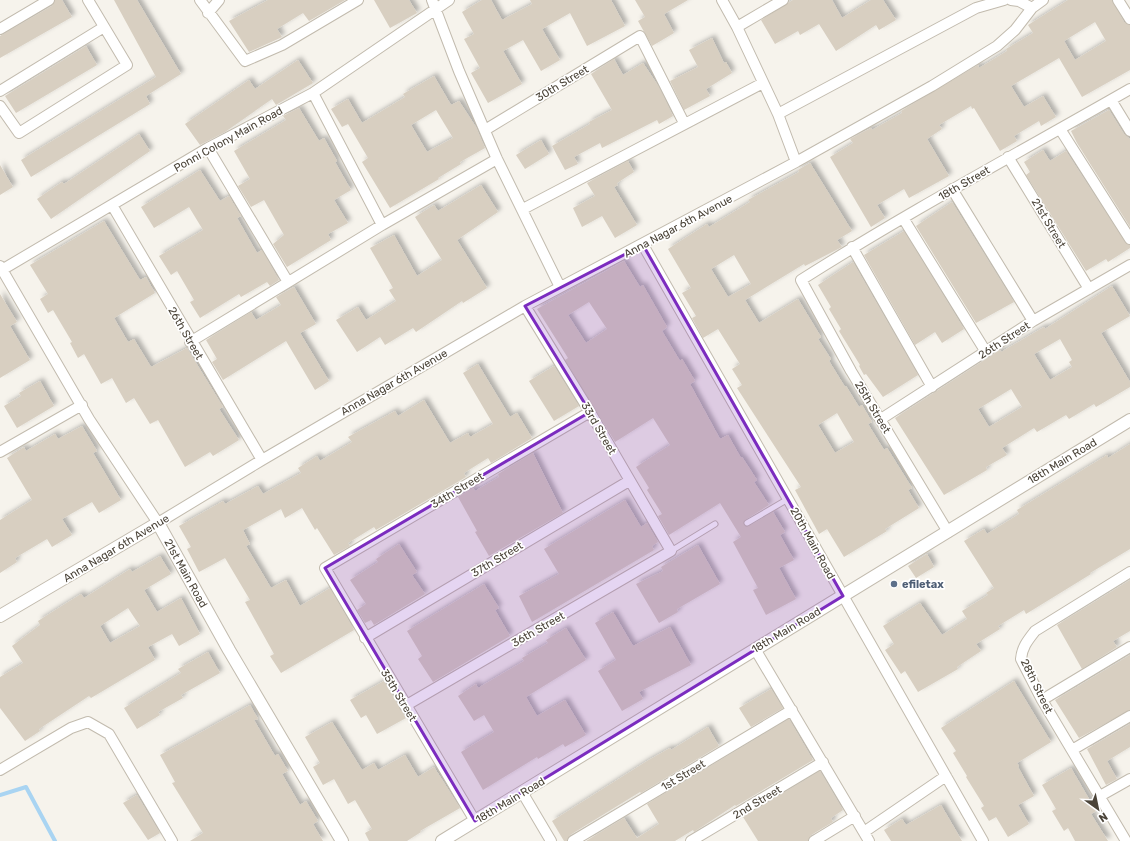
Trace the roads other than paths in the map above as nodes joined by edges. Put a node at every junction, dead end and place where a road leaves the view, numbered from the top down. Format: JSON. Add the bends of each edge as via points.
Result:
{"nodes":[{"id":1,"x":49,"y":0,"type":"edge"},
{"id":2,"x":88,"y":0,"type":"edge"},
{"id":3,"x":200,"y":0,"type":"edge"},
{"id":4,"x":219,"y":0,"type":"edge"},
{"id":5,"x":358,"y":0,"type":"edge"},
{"id":6,"x":449,"y":0,"type":"edge"},
{"id":7,"x":722,"y":0,"type":"edge"},
{"id":8,"x":783,"y":0,"type":"edge"},
{"id":9,"x":1004,"y":0,"type":"edge"},
{"id":10,"x":1011,"y":0,"type":"edge"},
{"id":11,"x":1043,"y":0,"type":"edge"},
{"id":12,"x":1118,"y":0,"type":"edge"},
{"id":13,"x":434,"y":4,"type":"edge"},
{"id":14,"x":1032,"y":8,"type":"junction"},
{"id":15,"x":208,"y":13,"type":"junction"},
{"id":16,"x":1130,"y":19,"type":"edge"},
{"id":17,"x":104,"y":27,"type":"junction"},
{"id":18,"x":737,"y":27,"type":"junction"},
{"id":19,"x":0,"y":29,"type":"edge"},
{"id":20,"x":763,"y":83,"type":"junction"},
{"id":21,"x":1130,"y":89,"type":"edge"},
{"id":22,"x":0,"y":91,"type":"edge"},
{"id":23,"x":313,"y":93,"type":"junction"},
{"id":24,"x":1111,"y":100,"type":"junction"},
{"id":25,"x":0,"y":106,"type":"edge"},
{"id":26,"x":778,"y":114,"type":"junction"},
{"id":27,"x":684,"y":122,"type":"junction"},
{"id":28,"x":1060,"y":128,"type":"junction"},
{"id":29,"x":485,"y":130,"type":"junction"},
{"id":30,"x":1130,"y":131,"type":"edge"},
{"id":31,"x":208,"y":148,"type":"junction"},
{"id":32,"x":1008,"y":157,"type":"junction"},
{"id":33,"x":497,"y":159,"type":"junction"},
{"id":34,"x":796,"y":162,"type":"junction"},
{"id":35,"x":952,"y":189,"type":"junction"},
{"id":36,"x":112,"y":205,"type":"junction"},
{"id":37,"x":523,"y":209,"type":"junction"},
{"id":38,"x":903,"y":218,"type":"junction"},
{"id":39,"x":382,"y":225,"type":"junction"},
{"id":40,"x":1130,"y":240,"type":"edge"},
{"id":41,"x":643,"y":245,"type":"junction"},
{"id":42,"x":852,"y":247,"type":"junction"},
{"id":43,"x":1130,"y":265,"type":"edge"},
{"id":44,"x":1,"y":269,"type":"edge"},
{"id":45,"x":801,"y":280,"type":"joint"},
{"id":46,"x":288,"y":282,"type":"junction"},
{"id":47,"x":560,"y":287,"type":"junction"},
{"id":48,"x":1089,"y":289,"type":"junction"},
{"id":49,"x":526,"y":306,"type":"junction"},
{"id":50,"x":1033,"y":321,"type":"junction"},
{"id":51,"x":190,"y":342,"type":"junction"},
{"id":52,"x":986,"y":352,"type":"junction"},
{"id":53,"x":932,"y":387,"type":"junction"},
{"id":54,"x":82,"y":405,"type":"junction"},
{"id":55,"x":590,"y":412,"type":"junction"},
{"id":56,"x":881,"y":419,"type":"junction"},
{"id":57,"x":1130,"y":420,"type":"edge"},
{"id":58,"x":0,"y":452,"type":"edge"},
{"id":59,"x":262,"y":460,"type":"junction"},
{"id":60,"x":629,"y":481,"type":"junction"},
{"id":61,"x":788,"y":499,"type":"junction"},
{"id":62,"x":158,"y":523,"type":"junction"},
{"id":63,"x":747,"y":523,"type":"dead end"},
{"id":64,"x":715,"y":524,"type":"dead end"},
{"id":65,"x":948,"y":532,"type":"junction"},
{"id":66,"x":671,"y":551,"type":"junction"},
{"id":67,"x":325,"y":568,"type":"joint"},
{"id":68,"x":1130,"y":572,"type":"edge"},
{"id":69,"x":843,"y":596,"type":"junction"},
{"id":70,"x":0,"y":616,"type":"edge"},
{"id":71,"x":364,"y":638,"type":"junction"},
{"id":72,"x":1130,"y":647,"type":"edge"},
{"id":73,"x":755,"y":649,"type":"junction"},
{"id":74,"x":1042,"y":700,"type":"junction"},
{"id":75,"x":405,"y":706,"type":"junction"},
{"id":76,"x":792,"y":710,"type":"junction"},
{"id":77,"x":1130,"y":716,"type":"edge"},
{"id":78,"x":1072,"y":750,"type":"junction"},
{"id":79,"x":823,"y":762,"type":"junction"},
{"id":80,"x":0,"y":770,"type":"edge"},
{"id":81,"x":946,"y":776,"type":"junction"},
{"id":82,"x":1130,"y":779,"type":"edge"},
{"id":83,"x":522,"y":792,"type":"junction"},
{"id":84,"x":1100,"y":796,"type":"junction"},
{"id":85,"x":855,"y":816,"type":"junction"},
{"id":86,"x":475,"y":821,"type":"junction"},
{"id":87,"x":867,"y":837,"type":"edge"},
{"id":88,"x":170,"y":840,"type":"edge"},
{"id":89,"x":342,"y":841,"type":"edge"},
{"id":90,"x":442,"y":841,"type":"edge"},
{"id":91,"x":551,"y":841,"type":"edge"},
{"id":92,"x":573,"y":841,"type":"edge"},
{"id":93,"x":691,"y":841,"type":"edge"},
{"id":94,"x":814,"y":841,"type":"edge"},
{"id":95,"x":983,"y":841,"type":"edge"},
{"id":96,"x":1126,"y":841,"type":"edge"}],
"edges":[{"from":1,"to":19,"type":"street"},
{"from":2,"to":17,"type":"street"},
{"from":3,"to":15,"type":"street"},
{"from":4,"to":15,"type":"street"},
{"from":5,"to":15,"type":"street","via":[[282,45],[245,61]]},
{"from":6,"to":13,"type":"street","name":"Ponni Colony Main Road"},
{"from":7,"to":18,"type":"street"},
{"from":8,"to":18,"type":"street"},
{"from":9,"to":26,"type":"street","via":[[976,8]]},
{"from":10,"to":14,"type":"street"},
{"from":11,"to":14,"type":"street","name":"Anna Nagar 6th Avenue"},
{"from":12,"to":16,"type":"street"},
{"from":13,"to":23,"type":"street","name":"Ponni Colony Main Road"},
{"from":13,"to":29,"type":"street"},
{"from":14,"to":34,"type":"street","name":"Anna Nagar 6th Avenue","via":[[1015,30],[997,46],[932,86]]},
{"from":17,"to":22,"type":"street"},
{"from":17,"to":25,"type":"street","via":[[126,65],[19,134]]},
{"from":18,"to":20,"type":"street"},
{"from":20,"to":26,"type":"street"},
{"from":20,"to":27,"type":"street"},
{"from":21,"to":24,"type":"street","name":"18th Street"},
{"from":23,"to":31,"type":"street","name":"Ponni Colony Main Road"},
{"from":23,"to":39,"type":"street"},
{"from":24,"to":28,"type":"street","name":"18th Street"},
{"from":24,"to":30,"type":"street"},
{"from":26,"to":34,"type":"street"},
{"from":27,"to":29,"type":"street","name":"30th Street","via":[[640,36]]},
{"from":27,"to":37,"type":"street"},
{"from":28,"to":32,"type":"street","name":"18th Street"},
{"from":28,"to":40,"type":"street"},
{"from":29,"to":33,"type":"street"},
{"from":31,"to":36,"type":"street","name":"Ponni Colony Main Road"},
{"from":31,"to":46,"type":"street"},
{"from":32,"to":35,"type":"street","name":"18th Street"},
{"from":32,"to":48,"type":"street","name":"21st Street"},
{"from":33,"to":37,"type":"street"},
{"from":33,"to":39,"type":"street"},
{"from":34,"to":41,"type":"street","name":"Anna Nagar 6th Avenue"},
{"from":35,"to":38,"type":"street","name":"18th Street"},
{"from":35,"to":50,"type":"street"},
{"from":36,"to":44,"type":"street","name":"Ponni Colony Main Road"},
{"from":36,"to":51,"type":"street","name":"26th Street"},
{"from":37,"to":47,"type":"street"},
{"from":38,"to":42,"type":"street","name":"18th Street"},
{"from":38,"to":52,"type":"street"},
{"from":39,"to":46,"type":"street"},
{"from":41,"to":47,"type":"street","name":"Anna Nagar 6th Avenue"},
{"from":41,"to":61,"type":"street","name":"20th Main Road"},
{"from":42,"to":45,"type":"street","name":"18th Street"},
{"from":42,"to":53,"type":"street"},
{"from":43,"to":48,"type":"street","name":"26th Street"},
{"from":44,"to":54,"type":"street","name":"21st Main Road"},
{"from":45,"to":56,"type":"street","name":"25th Street","via":[[851,371]]},
{"from":46,"to":51,"type":"street"},
{"from":47,"to":49,"type":"street","name":"Anna Nagar 6th Avenue"},
{"from":48,"to":50,"type":"street","name":"26th Street"},
{"from":49,"to":55,"type":"street","name":"33rd Street"},
{"from":49,"to":59,"type":"street","name":"Anna Nagar 6th Avenue"},
{"from":50,"to":52,"type":"street","name":"26th Street"},
{"from":51,"to":59,"type":"street","name":"26th Street"},
{"from":52,"to":53,"type":"street","name":"26th Street"},
{"from":53,"to":56,"type":"street","name":"26th Street"},
{"from":54,"to":58,"type":"street"},
{"from":54,"to":62,"type":"street","name":"21st Main Road"},
{"from":55,"to":60,"type":"street","name":"33rd Street"},
{"from":55,"to":67,"type":"street","name":"34th Street"},
{"from":56,"to":65,"type":"street","name":"25th Street"},
{"from":57,"to":65,"type":"street","name":"18th Main Road"},
{"from":59,"to":62,"type":"street","name":"Anna Nagar 6th Avenue"},
{"from":60,"to":66,"type":"street","name":"33rd Street"},
{"from":60,"to":71,"type":"street","name":"37th Street"},
{"from":61,"to":63,"type":"lane"},
{"from":61,"to":69,"type":"street","name":"20th Main Road"},
{"from":62,"to":70,"type":"street","name":"Anna Nagar 6th Avenue"},
{"from":62,"to":89,"type":"street","name":"21st Main Road","via":[[229,650]]},
{"from":64,"to":66,"type":"lane"},
{"from":65,"to":69,"type":"street","name":"18th Main Road"},
{"from":66,"to":75,"type":"street","name":"36th Street"},
{"from":67,"to":71,"type":"street","name":"35th Street"},
{"from":68,"to":74,"type":"street","name":"28th Street","via":[[1035,631],[1027,641],[1021,659]]},
{"from":69,"to":73,"type":"street","name":"18th Main Road"},
{"from":69,"to":81,"type":"street","name":"20th Main Road"},
{"from":71,"to":75,"type":"street","name":"35th Street"},
{"from":72,"to":74,"type":"street"},
{"from":73,"to":76,"type":"street"},
{"from":73,"to":83,"type":"street","name":"18th Main Road"},
{"from":74,"to":78,"type":"street","name":"28th Street"},
{"from":75,"to":86,"type":"street","name":"35th Street"},
{"from":76,"to":79,"type":"street"},
{"from":76,"to":92,"type":"street","name":"1st Street"},
{"from":77,"to":78,"type":"street"},
{"from":78,"to":84,"type":"street","name":"28th Street"},
{"from":79,"to":85,"type":"street"},
{"from":79,"to":93,"type":"street","name":"2nd Street"},
{"from":80,"to":88,"type":"street","via":[[71,728],[88,722],[109,734]]},
{"from":81,"to":87,"type":"street"},
{"from":81,"to":95,"type":"street","name":"20th Main Road"},
{"from":82,"to":84,"type":"street"},
{"from":83,"to":86,"type":"street","name":"18th Main Road"},
{"from":83,"to":91,"type":"street"},
{"from":84,"to":96,"type":"street","name":"28th Street"},
{"from":85,"to":87,"type":"street"},
{"from":85,"to":94,"type":"street"},
{"from":86,"to":90,"type":"street","name":"18th Main Road"}]}
